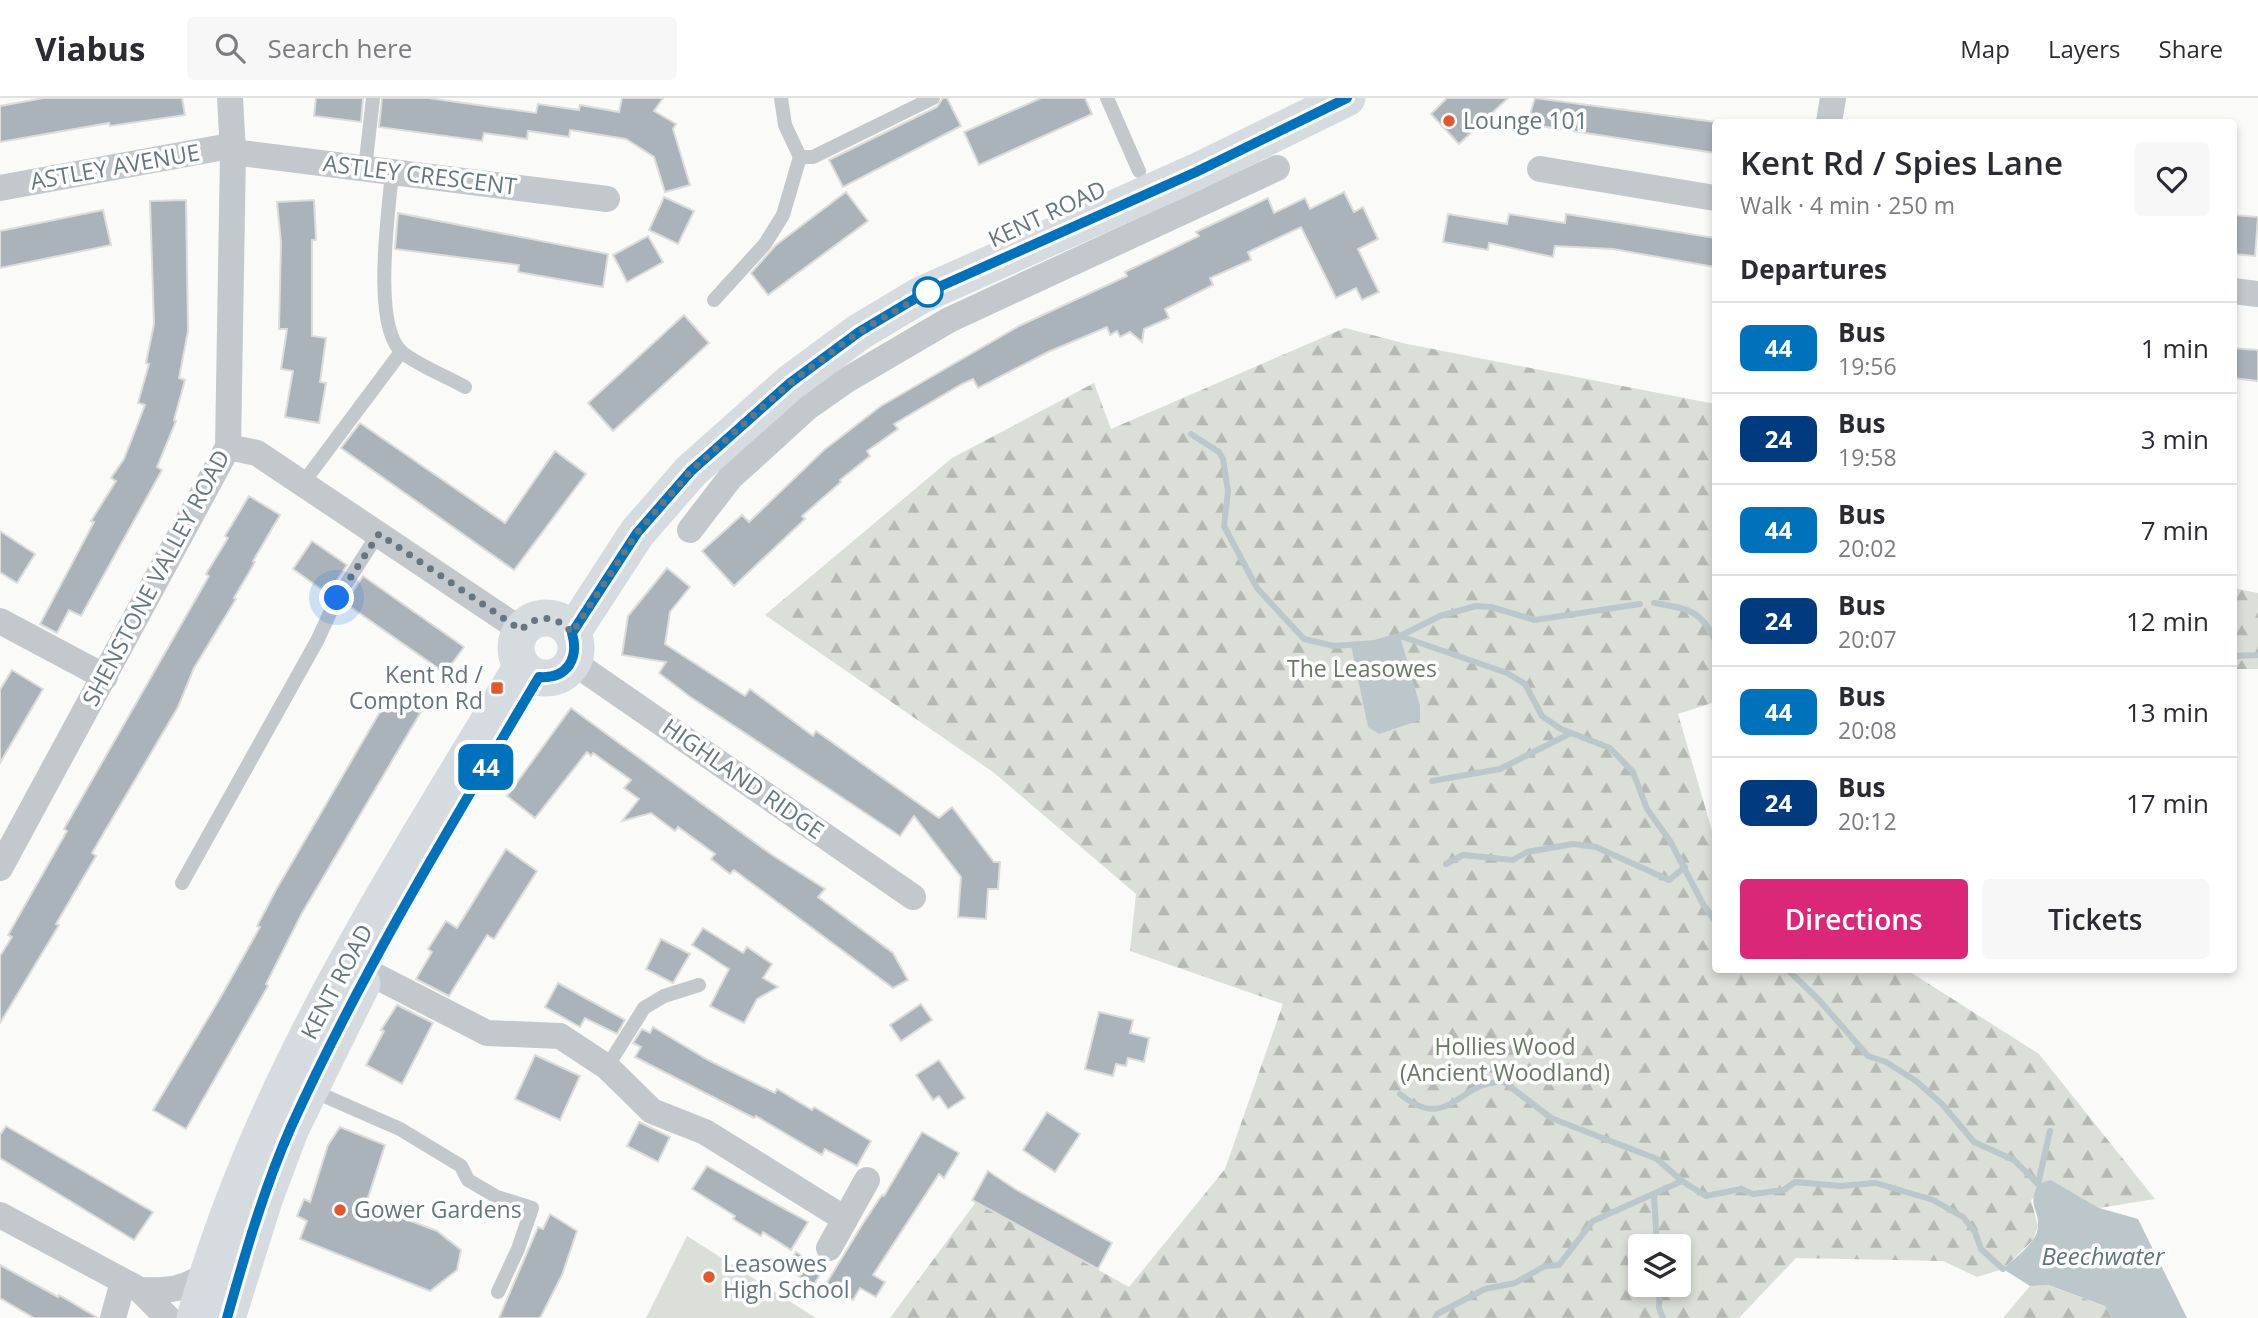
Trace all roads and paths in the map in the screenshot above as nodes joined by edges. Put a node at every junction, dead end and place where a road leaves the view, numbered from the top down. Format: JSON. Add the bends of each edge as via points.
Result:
{"nodes":[{"id":1,"x":230,"y":98,"type":"edge"},
{"id":2,"x":373,"y":98,"type":"edge"},
{"id":3,"x":781,"y":98,"type":"edge"},
{"id":4,"x":933,"y":98,"type":"edge"},
{"id":5,"x":1107,"y":98,"type":"edge"},
{"id":6,"x":1293,"y":98,"type":"edge"},
{"id":7,"x":1347,"y":98,"type":"edge"},
{"id":8,"x":1833,"y":98,"type":"edge"},
{"id":9,"x":1830,"y":119,"type":"edge"},
{"id":10,"x":232,"y":149,"type":"junction"},
{"id":11,"x":800,"y":157,"type":"junction"},
{"id":12,"x":1277,"y":168,"type":"dead end"},
{"id":13,"x":365,"y":169,"type":"junction"},
{"id":14,"x":1540,"y":170,"type":"dead end"},
{"id":15,"x":1139,"y":171,"type":"junction"},
{"id":16,"x":392,"y":172,"type":"junction"},
{"id":17,"x":0,"y":188,"type":"edge"},
{"id":18,"x":1712,"y":198,"type":"edge"},
{"id":19,"x":607,"y":199,"type":"dead end"},
{"id":20,"x":2237,"y":291,"type":"edge"},
{"id":21,"x":2258,"y":294,"type":"edge"},
{"id":22,"x":714,"y":300,"type":"dead end"},
{"id":23,"x":401,"y":352,"type":"junction"},
{"id":24,"x":466,"y":387,"type":"dead end"},
{"id":25,"x":799,"y":395,"type":"junction"},
{"id":26,"x":228,"y":447,"type":"junction"},
{"id":27,"x":303,"y":483,"type":"junction"},
{"id":28,"x":690,"y":530,"type":"dead end"},
{"id":29,"x":379,"y":534,"type":"junction"},
{"id":30,"x":0,"y":621,"type":"edge"},
{"id":31,"x":555,"y":636,"type":"junction"},
{"id":32,"x":530,"y":672,"type":"junction"},
{"id":33,"x":105,"y":677,"type":"junction"},
{"id":34,"x":0,"y":868,"type":"edge"},
{"id":35,"x":183,"y":883,"type":"dead end"},
{"id":36,"x":913,"y":897,"type":"dead end"},
{"id":37,"x":368,"y":972,"type":"junction"},
{"id":38,"x":699,"y":985,"type":"dead end"},
{"id":39,"x":607,"y":1067,"type":"junction"},
{"id":40,"x":310,"y":1089,"type":"junction"},
{"id":41,"x":867,"y":1180,"type":"dead end"},
{"id":42,"x":0,"y":1215,"type":"edge"},
{"id":43,"x":845,"y":1219,"type":"junction"},
{"id":44,"x":829,"y":1248,"type":"dead end"},
{"id":45,"x":208,"y":1272,"type":"junction"},
{"id":46,"x":132,"y":1286,"type":"junction"},
{"id":47,"x":498,"y":1292,"type":"dead end"},
{"id":48,"x":113,"y":1318,"type":"edge"},
{"id":49,"x":168,"y":1318,"type":"edge"},
{"id":50,"x":195,"y":1318,"type":"edge"},
{"id":51,"x":227,"y":1318,"type":"edge"}],
"edges":[{"from":1,"to":10,"type":"street","name":"SHENSTONE VALLEY ROAD"},
{"from":2,"to":13,"type":"lane"},
{"from":3,"to":11,"type":"lane","via":[[785,125]]},
{"from":4,"to":11,"type":"lane","via":[[813,157]]},
{"from":5,"to":15,"type":"lane"},
{"from":6,"to":15,"type":"main road","name":"KENT ROAD"},
{"from":7,"to":25,"type":"main road","name":"KENT ROAD","via":[[1196,172],[921,295],[859,332]]},
{"from":8,"to":9,"type":"street"},
{"from":10,"to":13,"type":"street","name":"ASTLEY CRESCENT"},
{"from":10,"to":17,"type":"street","name":"ASTLEY AVENUE"},
{"from":10,"to":26,"type":"street","name":"SHENSTONE VALLEY ROAD"},
{"from":11,"to":22,"type":"lane","via":[[783,215],[765,244]]},
{"from":12,"to":25,"type":"street","name":"KENT ROAD"},
{"from":13,"to":16,"type":"street","name":"ASTLEY CRESCENT"},
{"from":14,"to":18,"type":"street"},
{"from":15,"to":31,"type":"main road","name":"KENT ROAD","via":[[907,280],[849,313],[738,394],[641,492]]},
{"from":16,"to":19,"type":"street","name":"ASTLEY CRESCENT"},
{"from":16,"to":23,"type":"lane","via":[[383,296]]},
{"from":20,"to":21,"type":"street"},
{"from":23,"to":24,"type":"lane"},
{"from":23,"to":27,"type":"lane"},
{"from":25,"to":28,"type":"street","name":"KENT ROAD"},
{"from":25,"to":31,"type":"main road","name":"KENT ROAD","via":[[691,471]]},
{"from":26,"to":27,"type":"street","name":"HIGHLAND RIDGE","via":[[257,453]]},
{"from":26,"to":33,"type":"street","name":"SHENSTONE VALLEY ROAD"},
{"from":27,"to":29,"type":"street","name":"HIGHLAND RIDGE"},
{"from":29,"to":31,"type":"street","name":"HIGHLAND RIDGE"},
{"from":29,"to":35,"type":"lane","via":[[337,598]]},
{"from":30,"to":33,"type":"street"},
{"from":31,"to":32,"type":"main road","name":"KENT ROAD","via":[[559,675]]},
{"from":31,"to":32,"type":"main road","via":[[516,642],[516,655]]},
{"from":31,"to":36,"type":"street","name":"HIGHLAND RIDGE"},
{"from":32,"to":37,"type":"main road","name":"KENT ROAD"},
{"from":32,"to":45,"type":"main road","name":"KENT ROAD","via":[[356,941],[282,1085]]},
{"from":33,"to":34,"type":"street","name":"SHENSTONE VALLEY ROAD"},
{"from":37,"to":39,"type":"street","via":[[487,1033],[560,1036]]},
{"from":37,"to":40,"type":"main road","name":"KENT ROAD"},
{"from":38,"to":39,"type":"lane","via":[[644,1008]]},
{"from":39,"to":43,"type":"street","via":[[652,1111],[705,1132]]},
{"from":40,"to":47,"type":"lane","via":[[401,1129],[461,1166],[468,1180],[497,1197],[532,1208]]},
{"from":40,"to":51,"type":"main road","name":"KENT ROAD","via":[[290,1128]]},
{"from":41,"to":43,"type":"street"},
{"from":42,"to":46,"type":"street"},
{"from":43,"to":44,"type":"street"},
{"from":45,"to":46,"type":"street","via":[[194,1284],[170,1291]]},
{"from":45,"to":50,"type":"main road","name":"KENT ROAD"},
{"from":46,"to":48,"type":"street"},
{"from":46,"to":49,"type":"street"}]}
